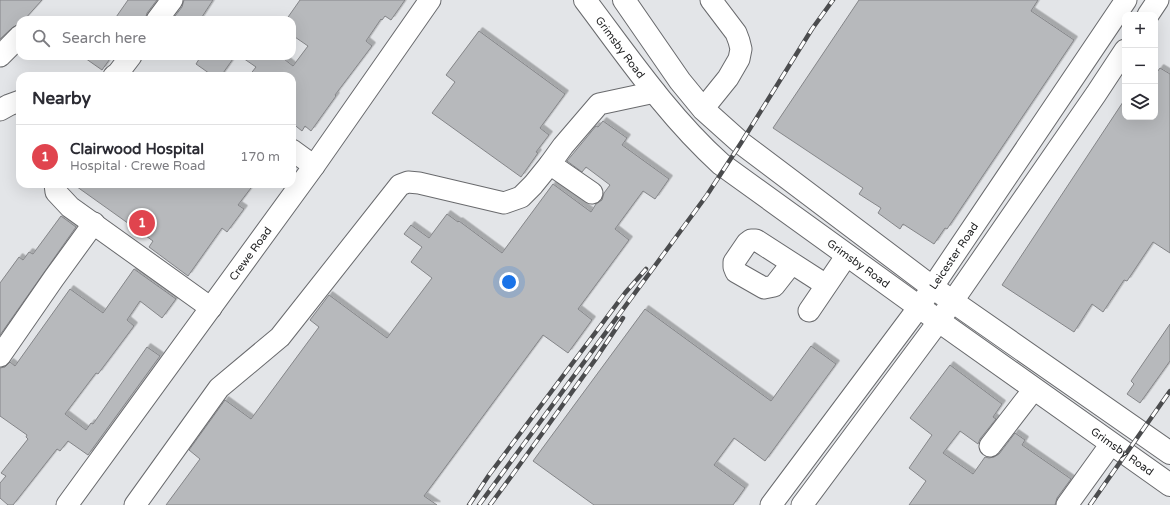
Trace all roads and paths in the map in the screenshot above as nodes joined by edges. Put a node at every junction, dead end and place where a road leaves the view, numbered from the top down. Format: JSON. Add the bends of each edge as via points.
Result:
{"nodes":[{"id":1,"x":172,"y":0,"type":"edge"},
{"id":2,"x":430,"y":0,"type":"edge"},
{"id":3,"x":585,"y":0,"type":"edge"},
{"id":4,"x":624,"y":0,"type":"edge"},
{"id":5,"x":711,"y":0,"type":"edge"},
{"id":6,"x":1126,"y":0,"type":"edge"},
{"id":7,"x":1158,"y":0,"type":"edge"},
{"id":8,"x":1150,"y":12,"type":"edge"},
{"id":9,"x":160,"y":16,"type":"edge"},
{"id":10,"x":16,"y":40,"type":"edge"},
{"id":11,"x":1122,"y":54,"type":"edge"},
{"id":12,"x":0,"y":56,"type":"edge"},
{"id":13,"x":128,"y":60,"type":"edge"},
{"id":14,"x":119,"y":72,"type":"edge"},
{"id":15,"x":655,"y":92,"type":"junction"},
{"id":16,"x":1062,"y":96,"type":"junction"},
{"id":17,"x":16,"y":102,"type":"edge"},
{"id":18,"x":704,"y":109,"type":"junction"},
{"id":19,"x":0,"y":110,"type":"edge"},
{"id":20,"x":1084,"y":111,"type":"junction"},
{"id":21,"x":684,"y":127,"type":"junction"},
{"id":22,"x":296,"y":153,"type":"edge"},
{"id":23,"x":550,"y":164,"type":"junction"},
{"id":24,"x":314,"y":166,"type":"junction"},
{"id":25,"x":56,"y":188,"type":"edge"},
{"id":26,"x":592,"y":193,"type":"dead end"},
{"id":27,"x":94,"y":223,"type":"junction"},
{"id":28,"x":847,"y":255,"type":"junction"},
{"id":29,"x":792,"y":263,"type":"dead end"},
{"id":30,"x":826,"y":285,"type":"junction"},
{"id":31,"x":932,"y":287,"type":"junction"},
{"id":32,"x":952,"y":301,"type":"junction"},
{"id":33,"x":918,"y":307,"type":"junction"},
{"id":34,"x":211,"y":308,"type":"junction"},
{"id":35,"x":809,"y":310,"type":"dead end"},
{"id":36,"x":939,"y":321,"type":"junction"},
{"id":37,"x":0,"y":356,"type":"edge"},
{"id":38,"x":1034,"y":389,"type":"junction"},
{"id":39,"x":1112,"y":444,"type":"junction"},
{"id":40,"x":990,"y":446,"type":"dead end"},
{"id":41,"x":1170,"y":453,"type":"edge"},
{"id":42,"x":1170,"y":485,"type":"edge"},
{"id":43,"x":67,"y":505,"type":"edge"},
{"id":44,"x":135,"y":505,"type":"edge"},
{"id":45,"x":771,"y":505,"type":"edge"},
{"id":46,"x":802,"y":505,"type":"edge"},
{"id":47,"x":1067,"y":505,"type":"edge"}],
"edges":[{"from":1,"to":9,"type":"street"},
{"from":2,"to":24,"type":"street","name":"Crewe Road"},
{"from":3,"to":15,"type":"highway","name":"Grimsby Road"},
{"from":4,"to":18,"type":"highway","via":[[680,81]]},
{"from":5,"to":18,"type":"street","via":[[736,33],[741,49],[739,59],[728,78]]},
{"from":6,"to":16,"type":"street","name":"Leicester Road"},
{"from":7,"to":8,"type":"street"},
{"from":10,"to":12,"type":"street"},
{"from":11,"to":20,"type":"street"},
{"from":13,"to":14,"type":"street"},
{"from":15,"to":21,"type":"highway","name":"Grimsby Road"},
{"from":15,"to":23,"type":"street","via":[[599,104]]},
{"from":16,"to":20,"type":"street"},
{"from":16,"to":31,"type":"street","name":"Leicester Road"},
{"from":17,"to":19,"type":"street"},
{"from":18,"to":21,"type":"highway"},
{"from":18,"to":31,"type":"highway","via":[[759,158]]},
{"from":20,"to":32,"type":"street"},
{"from":21,"to":28,"type":"highway","name":"Grimsby Road","via":[[725,167]]},
{"from":22,"to":24,"type":"street"},
{"from":23,"to":26,"type":"street"},
{"from":23,"to":44,"type":"street","via":[[521,197],[504,203],[419,183],[408,182],[400,185],[280,337],[219,388]]},
{"from":24,"to":34,"type":"street","name":"Crewe Road"},
{"from":25,"to":27,"type":"street","via":[[56,192],[70,206]]},
{"from":27,"to":34,"type":"street"},
{"from":27,"to":37,"type":"street"},
{"from":28,"to":30,"type":"street"},
{"from":28,"to":33,"type":"highway","name":"Grimsby Road"},
{"from":29,"to":30,"type":"street"},
{"from":30,"to":35,"type":"street"},
{"from":31,"to":32,"type":"highway"},
{"from":31,"to":33,"type":"street","name":"Leicester Road"},
{"from":32,"to":36,"type":"street"},
{"from":32,"to":41,"type":"highway"},
{"from":33,"to":36,"type":"highway","name":"Grimsby Road"},
{"from":33,"to":45,"type":"street","name":"Leicester Road"},
{"from":34,"to":43,"type":"street","name":"Crewe Road"},
{"from":36,"to":38,"type":"highway","name":"Grimsby Road"},
{"from":36,"to":46,"type":"street"},
{"from":38,"to":39,"type":"highway","name":"Grimsby Road"},
{"from":38,"to":40,"type":"street"},
{"from":39,"to":42,"type":"highway","name":"Grimsby Road"},
{"from":39,"to":47,"type":"street"}]}
